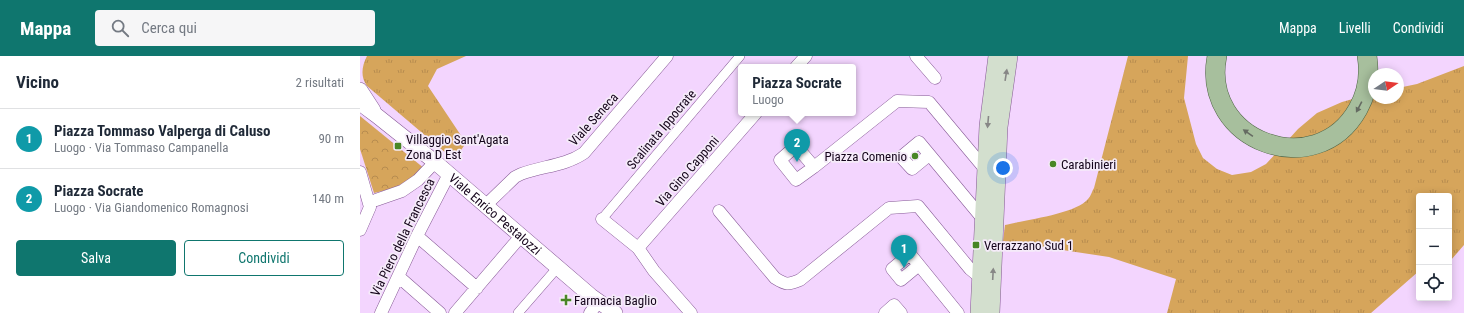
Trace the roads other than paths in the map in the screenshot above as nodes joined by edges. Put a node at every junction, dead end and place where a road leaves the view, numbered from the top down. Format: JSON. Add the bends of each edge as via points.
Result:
{"nodes":[{"id":1,"x":667,"y":56,"type":"edge"},
{"id":2,"x":740,"y":56,"type":"edge"},
{"id":3,"x":806,"y":56,"type":"edge"},
{"id":4,"x":916,"y":56,"type":"edge"},
{"id":5,"x":997,"y":56,"type":"edge"},
{"id":6,"x":1009,"y":56,"type":"edge"},
{"id":7,"x":1217,"y":56,"type":"edge"},
{"id":8,"x":1367,"y":56,"type":"edge"},
{"id":9,"x":799,"y":64,"type":"edge"},
{"id":10,"x":935,"y":78,"type":"dead end"},
{"id":11,"x":360,"y":90,"type":"edge"},
{"id":12,"x":360,"y":103,"type":"edge"},
{"id":13,"x":376,"y":115,"type":"junction"},
{"id":14,"x":753,"y":116,"type":"edge"},
{"id":15,"x":932,"y":158,"type":"dead end"},
{"id":16,"x":435,"y":162,"type":"junction"},
{"id":17,"x":819,"y":163,"type":"dead end"},
{"id":18,"x":985,"y":169,"type":"junction"},
{"id":19,"x":360,"y":172,"type":"edge"},
{"id":20,"x":449,"y":174,"type":"junction"},
{"id":21,"x":373,"y":204,"type":"junction"},
{"id":22,"x":486,"y":205,"type":"junction"},
{"id":23,"x":719,"y":211,"type":"dead end"},
{"id":24,"x":602,"y":218,"type":"joint"},
{"id":25,"x":983,"y":219,"type":"junction"},
{"id":26,"x":360,"y":230,"type":"edge"},
{"id":27,"x":417,"y":236,"type":"junction"},
{"id":28,"x":521,"y":236,"type":"junction"},
{"id":29,"x":638,"y":248,"type":"junction"},
{"id":30,"x":558,"y":267,"type":"junction"},
{"id":31,"x":921,"y":268,"type":"dead end"},
{"id":32,"x":399,"y":277,"type":"junction"},
{"id":33,"x":981,"y":278,"type":"junction"},
{"id":34,"x":477,"y":288,"type":"junction"},
{"id":35,"x":599,"y":301,"type":"junction"},
{"id":36,"x":381,"y":313,"type":"edge"},
{"id":37,"x":440,"y":313,"type":"edge"},
{"id":38,"x":455,"y":313,"type":"edge"},
{"id":39,"x":518,"y":313,"type":"edge"},
{"id":40,"x":590,"y":313,"type":"edge"},
{"id":41,"x":615,"y":313,"type":"edge"},
{"id":42,"x":691,"y":313,"type":"edge"},
{"id":43,"x":885,"y":313,"type":"edge"},
{"id":44,"x":901,"y":313,"type":"edge"},
{"id":45,"x":958,"y":313,"type":"edge"},
{"id":46,"x":979,"y":313,"type":"edge"},
{"id":47,"x":991,"y":313,"type":"edge"}],
"edges":[{"from":1,"to":22,"type":"street","name":"Viale Seneca","via":[[584,152],[565,163],[515,177]]},
{"from":2,"to":24,"type":"street","name":"Scalinata Ippocrate"},
{"from":3,"to":9,"type":"street"},
{"from":4,"to":10,"type":"street"},
{"from":5,"to":18,"type":"main road","one_way":true},
{"from":47,"to":6,"type":"main road","one_way":true,"via":[[999,127]]},
{"from":8,"to":7,"type":"main road","one_way":true,"via":[[1366,92],[1355,115],[1337,133],[1322,142],[1299,148],[1264,143],[1244,132],[1228,114],[1218,91],[1215,74]]},
{"from":11,"to":13,"type":"street"},
{"from":12,"to":13,"type":"street","name":"Viale Enrico Pestalozzi"},
{"from":13,"to":16,"type":"street","name":"Viale Enrico Pestalozzi"},
{"from":14,"to":29,"type":"street","name":"Via Gino Capponi"},
{"from":15,"to":25,"type":"street"},
{"from":16,"to":20,"type":"street","name":"Viale Enrico Pestalozzi"},
{"from":16,"to":21,"type":"street","via":[[418,180],[402,191]]},
{"from":17,"to":18,"type":"street","via":[[897,101],[929,102]]},
{"from":18,"to":25,"type":"main road"},
{"from":19,"to":21,"type":"street"},
{"from":20,"to":22,"type":"street","name":"Viale Enrico Pestalozzi"},
{"from":20,"to":27,"type":"street","name":"Via Piero della Francesca"},
{"from":21,"to":26,"type":"street"},
{"from":22,"to":28,"type":"street","name":"Viale Enrico Pestalozzi"},
{"from":23,"to":33,"type":"street","via":[[774,278],[784,284],[800,280],[889,208],[918,206],[970,269]]},
{"from":24,"to":29,"type":"street"},
{"from":25,"to":33,"type":"main road"},
{"from":27,"to":32,"type":"street","name":"Via Piero della Francesca"},
{"from":27,"to":34,"type":"street"},
{"from":28,"to":30,"type":"street","name":"Viale Enrico Pestalozzi"},
{"from":28,"to":34,"type":"street"},
{"from":29,"to":42,"type":"street","via":[[654,271]]},
{"from":30,"to":35,"type":"street","name":"Viale Enrico Pestalozzi"},
{"from":30,"to":39,"type":"street"},
{"from":31,"to":45,"type":"street"},
{"from":32,"to":36,"type":"street","name":"Via Piero della Francesca"},
{"from":32,"to":37,"type":"street"},
{"from":33,"to":46,"type":"main road"},
{"from":34,"to":38,"type":"street"},
{"from":35,"to":40,"type":"street"},
{"from":35,"to":41,"type":"street","name":"Viale Enrico Pestalozzi"},
{"from":43,"to":44,"type":"street","via":[[894,305]]}]}
